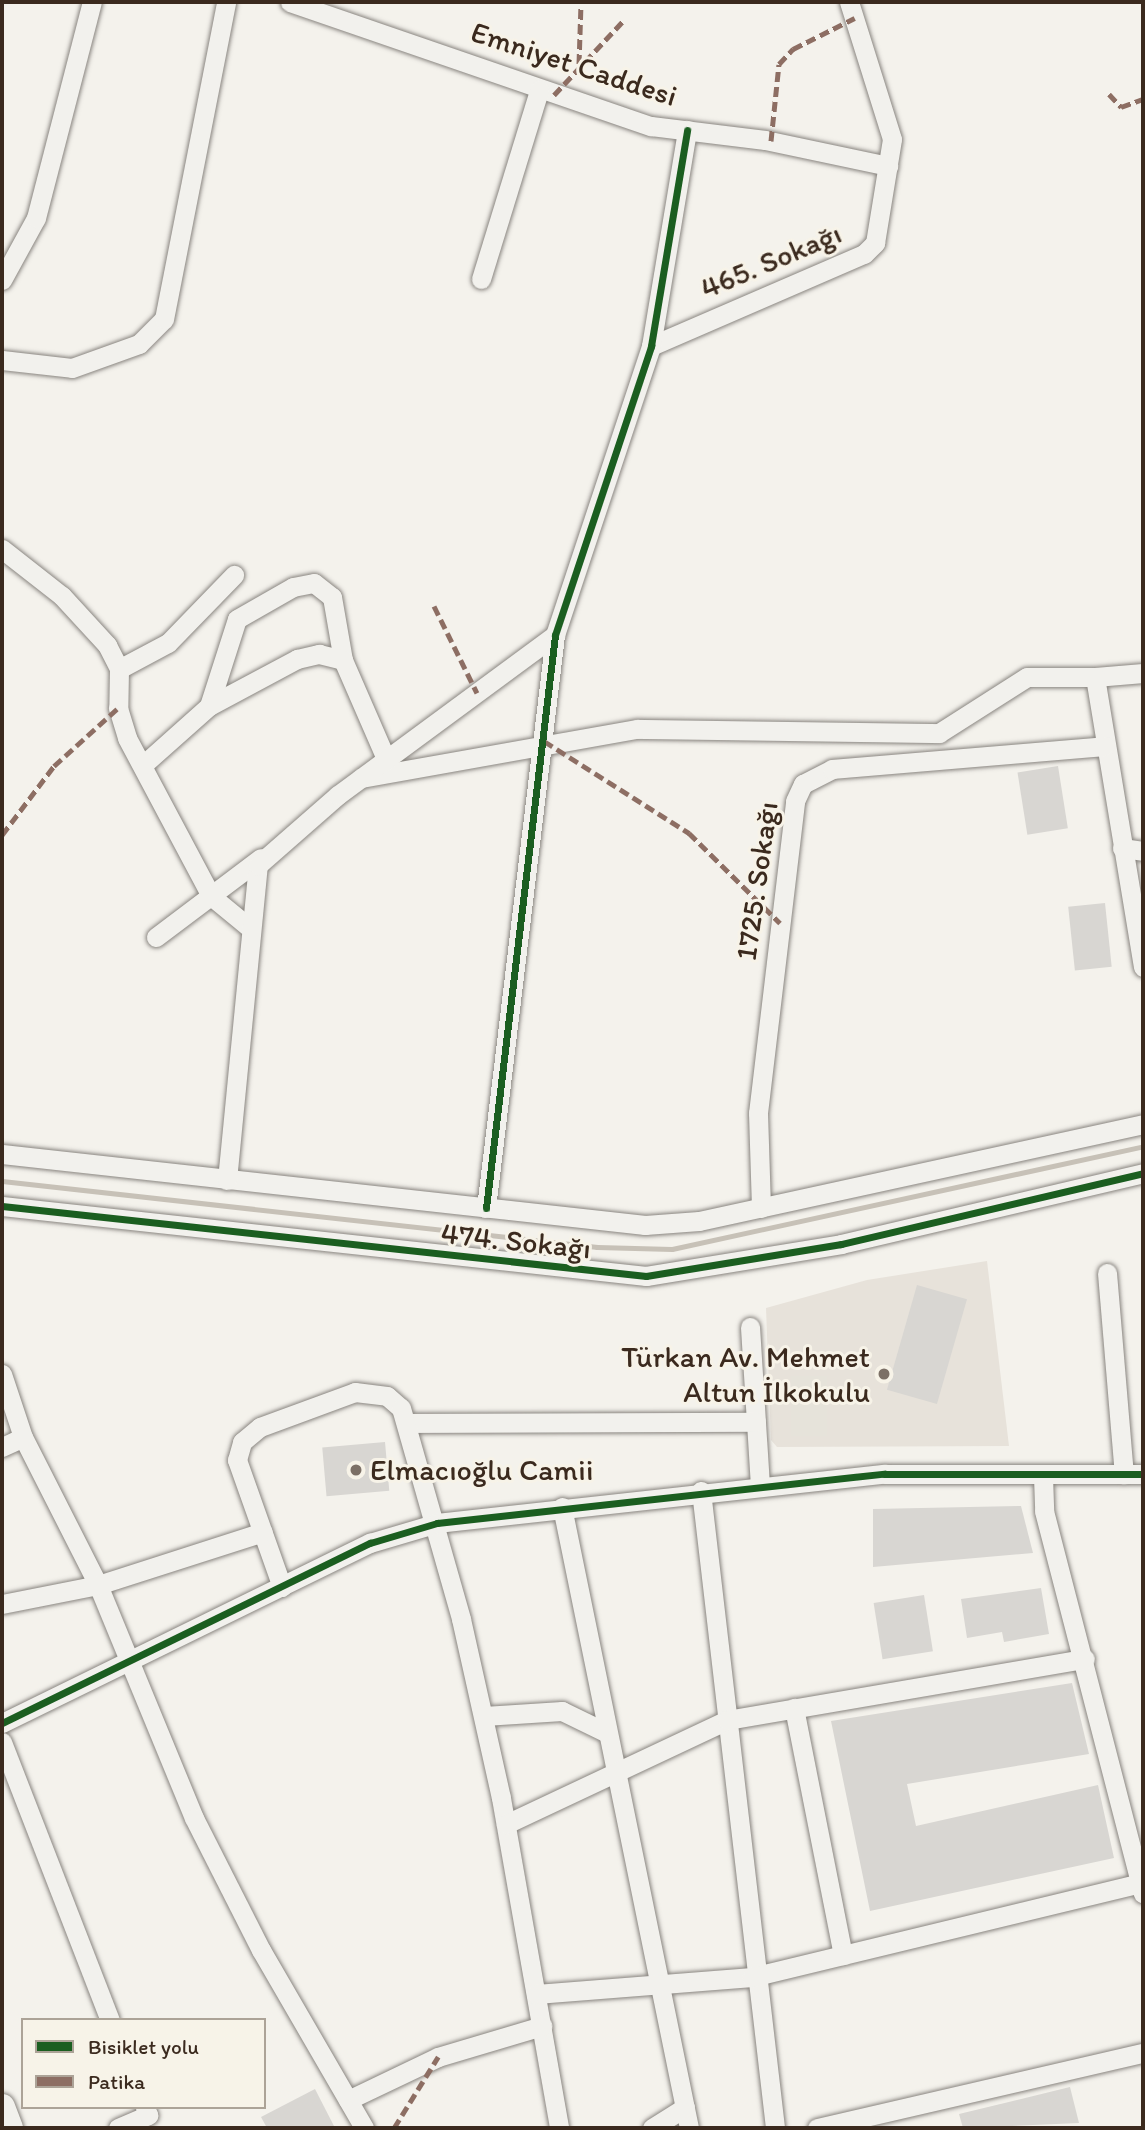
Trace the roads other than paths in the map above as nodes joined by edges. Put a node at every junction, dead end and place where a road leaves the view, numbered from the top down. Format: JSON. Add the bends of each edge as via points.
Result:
{"nodes":[{"id":1,"x":93,"y":2,"type":"edge"},
{"id":2,"x":226,"y":2,"type":"edge"},
{"id":3,"x":289,"y":2,"type":"edge"},
{"id":4,"x":849,"y":2,"type":"edge"},
{"id":5,"x":324,"y":7,"type":"edge"},
{"id":6,"x":539,"y":90,"type":"junction"},
{"id":7,"x":687,"y":130,"type":"junction"},
{"id":8,"x":888,"y":166,"type":"junction"},
{"id":9,"x":481,"y":279,"type":"dead end"},
{"id":10,"x":2,"y":280,"type":"edge"},
{"id":11,"x":651,"y":346,"type":"junction"},
{"id":12,"x":2,"y":360,"type":"edge"},
{"id":13,"x":2,"y":548,"type":"edge"},
{"id":14,"x":234,"y":575,"type":"dead end"},
{"id":15,"x":555,"y":635,"type":"junction"},
{"id":16,"x":343,"y":660,"type":"junction"},
{"id":17,"x":119,"y":668,"type":"junction"},
{"id":18,"x":1143,"y":673,"type":"edge"},
{"id":19,"x":1095,"y":677,"type":"junction"},
{"id":20,"x":209,"y":706,"type":"junction"},
{"id":21,"x":544,"y":741,"type":"junction"},
{"id":22,"x":1104,"y":746,"type":"junction"},
{"id":23,"x":386,"y":759,"type":"junction"},
{"id":24,"x":144,"y":764,"type":"junction"},
{"id":25,"x":361,"y":778,"type":"junction"},
{"id":26,"x":1122,"y":848,"type":"junction"},
{"id":27,"x":1143,"y":851,"type":"edge"},
{"id":28,"x":264,"y":855,"type":"junction"},
{"id":29,"x":211,"y":896,"type":"junction"},
{"id":30,"x":250,"y":928,"type":"junction"},
{"id":31,"x":156,"y":937,"type":"dead end"},
{"id":32,"x":1143,"y":967,"type":"edge"},
{"id":33,"x":1143,"y":1124,"type":"edge"},
{"id":34,"x":2,"y":1154,"type":"edge"},
{"id":35,"x":1143,"y":1173,"type":"edge"},
{"id":36,"x":228,"y":1180,"type":"junction"},
{"id":37,"x":2,"y":1206,"type":"edge"},
{"id":38,"x":485,"y":1208,"type":"junction"},
{"id":39,"x":761,"y":1208,"type":"junction"},
{"id":40,"x":1107,"y":1273,"type":"dead end"},
{"id":41,"x":750,"y":1327,"type":"dead end"},
{"id":42,"x":2,"y":1374,"type":"edge"},
{"id":43,"x":756,"y":1422,"type":"junction"},
{"id":44,"x":406,"y":1423,"type":"junction"},
{"id":45,"x":23,"y":1437,"type":"junction"},
{"id":46,"x":2,"y":1447,"type":"edge"},
{"id":47,"x":1138,"y":1475,"type":"edge"},
{"id":48,"x":1042,"y":1476,"type":"junction"},
{"id":49,"x":760,"y":1485,"type":"junction"},
{"id":50,"x":701,"y":1491,"type":"junction"},
{"id":51,"x":562,"y":1507,"type":"junction"},
{"id":52,"x":437,"y":1523,"type":"junction"},
{"id":53,"x":262,"y":1532,"type":"junction"},
{"id":54,"x":98,"y":1585,"type":"junction"},
{"id":55,"x":282,"y":1587,"type":"junction"},
{"id":56,"x":2,"y":1604,"type":"edge"},
{"id":57,"x":1085,"y":1659,"type":"junction"},
{"id":58,"x":127,"y":1663,"type":"junction"},
{"id":59,"x":794,"y":1708,"type":"junction"},
{"id":60,"x":484,"y":1716,"type":"junction"},
{"id":61,"x":727,"y":1720,"type":"junction"},
{"id":62,"x":2,"y":1723,"type":"edge"},
{"id":63,"x":605,"y":1732,"type":"junction"},
{"id":64,"x":2,"y":1742,"type":"edge"},
{"id":65,"x":612,"y":1770,"type":"junction"},
{"id":66,"x":506,"y":1824,"type":"junction"},
{"id":67,"x":1142,"y":1889,"type":"edge"},
{"id":68,"x":843,"y":1955,"type":"junction"},
{"id":69,"x":752,"y":1977,"type":"junction"},
{"id":70,"x":659,"y":1982,"type":"junction"},
{"id":71,"x":536,"y":1994,"type":"junction"},
{"id":72,"x":109,"y":2018,"type":"edge"},
{"id":73,"x":542,"y":2026,"type":"junction"},
{"id":74,"x":1143,"y":2053,"type":"edge"},
{"id":75,"x":348,"y":2101,"type":"junction"},
{"id":76,"x":685,"y":2106,"type":"junction"},
{"id":77,"x":2,"y":2107,"type":"edge"},
{"id":78,"x":146,"y":2109,"type":"edge"},
{"id":79,"x":10,"y":2128,"type":"edge"},
{"id":80,"x":118,"y":2128,"type":"edge"},
{"id":81,"x":364,"y":2128,"type":"edge"},
{"id":82,"x":559,"y":2128,"type":"edge"},
{"id":83,"x":652,"y":2128,"type":"edge"},
{"id":84,"x":689,"y":2128,"type":"edge"},
{"id":85,"x":775,"y":2128,"type":"edge"},
{"id":86,"x":817,"y":2128,"type":"edge"}],
"edges":[{"from":1,"to":10,"type":"street","via":[[36,218]]},
{"from":2,"to":12,"type":"street","via":[[164,319],[139,344],[72,368]]},
{"from":3,"to":5,"type":"street","name":"Emniyet Caddesi"},
{"from":4,"to":8,"type":"street","name":"465. Sokağı","via":[[892,139]]},
{"from":5,"to":6,"type":"street","name":"Emniyet Caddesi"},
{"from":6,"to":7,"type":"street","name":"Emniyet Caddesi","via":[[651,126]]},
{"from":6,"to":9,"type":"street"},
{"from":7,"to":8,"type":"street","name":"Emniyet Caddesi"},
{"from":7,"to":11,"type":"street"},
{"from":8,"to":11,"type":"street","name":"465. Sokağı","via":[[880,231],[870,249]]},
{"from":11,"to":15,"type":"street"},
{"from":13,"to":17,"type":"street","via":[[62,596],[107,645]]},
{"from":14,"to":17,"type":"street","via":[[168,643]]},
{"from":15,"to":21,"type":"street"},
{"from":15,"to":23,"type":"street"},
{"from":16,"to":20,"type":"street","via":[[319,654],[297,659]]},
{"from":16,"to":20,"type":"street","via":[[332,597],[322,586],[300,584],[237,619]]},
{"from":16,"to":23,"type":"street"},
{"from":17,"to":24,"type":"street","via":[[122,723]]},
{"from":18,"to":19,"type":"street"},
{"from":19,"to":21,"type":"street","via":[[1027,677],[939,733],[688,727]]},
{"from":19,"to":22,"type":"street"},
{"from":20,"to":24,"type":"street"},
{"from":21,"to":25,"type":"street"},
{"from":21,"to":38,"type":"street"},
{"from":22,"to":26,"type":"street"},
{"from":22,"to":39,"type":"street","name":"1725. Sokağı","via":[[832,769],[803,784],[795,801],[758,1113]]},
{"from":23,"to":25,"type":"street"},
{"from":24,"to":29,"type":"street"},
{"from":25,"to":28,"type":"street"},
{"from":26,"to":27,"type":"street"},
{"from":26,"to":32,"type":"street"},
{"from":28,"to":29,"type":"street"},
{"from":28,"to":30,"type":"street","via":[[256,872]]},
{"from":29,"to":30,"type":"street"},
{"from":29,"to":31,"type":"street"},
{"from":30,"to":36,"type":"street"},
{"from":33,"to":39,"type":"street","name":"474. Sokağı"},
{"from":34,"to":36,"type":"street","name":"474. Sokağı"},
{"from":35,"to":37,"type":"street","name":"474. Sokağı","via":[[841,1244],[646,1276]]},
{"from":36,"to":38,"type":"street","name":"474. Sokağı"},
{"from":38,"to":39,"type":"street","name":"474. Sokağı","via":[[645,1225]]},
{"from":40,"to":47,"type":"street"},
{"from":41,"to":43,"type":"street"},
{"from":42,"to":45,"type":"street"},
{"from":43,"to":44,"type":"street"},
{"from":43,"to":49,"type":"street"},
{"from":44,"to":52,"type":"street"},
{"from":44,"to":53,"type":"street","via":[[395,1401],[363,1391],[253,1431],[237,1460]]},
{"from":45,"to":46,"type":"street"},
{"from":45,"to":54,"type":"street"},
{"from":47,"to":48,"type":"street"},
{"from":48,"to":49,"type":"street","via":[[884,1474]]},
{"from":48,"to":57,"type":"street","via":[[1044,1511]]},
{"from":49,"to":50,"type":"street"},
{"from":50,"to":51,"type":"street"},
{"from":50,"to":61,"type":"street"},
{"from":51,"to":52,"type":"street"},
{"from":51,"to":63,"type":"street"},
{"from":52,"to":55,"type":"street","via":[[370,1543]]},
{"from":52,"to":60,"type":"street"},
{"from":53,"to":54,"type":"street"},
{"from":53,"to":55,"type":"street"},
{"from":54,"to":56,"type":"street"},
{"from":54,"to":58,"type":"street"},
{"from":55,"to":58,"type":"street"},
{"from":57,"to":59,"type":"street"},
{"from":57,"to":67,"type":"street"},
{"from":58,"to":62,"type":"street"},
{"from":58,"to":75,"type":"street","via":[[232,1894]]},
{"from":59,"to":61,"type":"street"},
{"from":59,"to":68,"type":"street"},
{"from":60,"to":63,"type":"street","via":[[562,1711]]},
{"from":60,"to":66,"type":"street"},
{"from":61,"to":65,"type":"street"},
{"from":61,"to":69,"type":"street"},
{"from":63,"to":65,"type":"street"},
{"from":64,"to":72,"type":"street"},
{"from":65,"to":66,"type":"street"},
{"from":65,"to":70,"type":"street"},
{"from":66,"to":71,"type":"street"},
{"from":67,"to":68,"type":"street"},
{"from":68,"to":69,"type":"street"},
{"from":69,"to":70,"type":"street"},
{"from":69,"to":85,"type":"street"},
{"from":70,"to":71,"type":"street"},
{"from":70,"to":76,"type":"street"},
{"from":71,"to":73,"type":"street"},
{"from":73,"to":75,"type":"street","via":[[438,2057]]},
{"from":73,"to":82,"type":"street"},
{"from":74,"to":86,"type":"street"},
{"from":75,"to":81,"type":"street"},
{"from":76,"to":83,"type":"street"},
{"from":76,"to":84,"type":"street"},
{"from":77,"to":79,"type":"main road"},
{"from":78,"to":80,"type":"street","via":[[148,2115]]}]}
